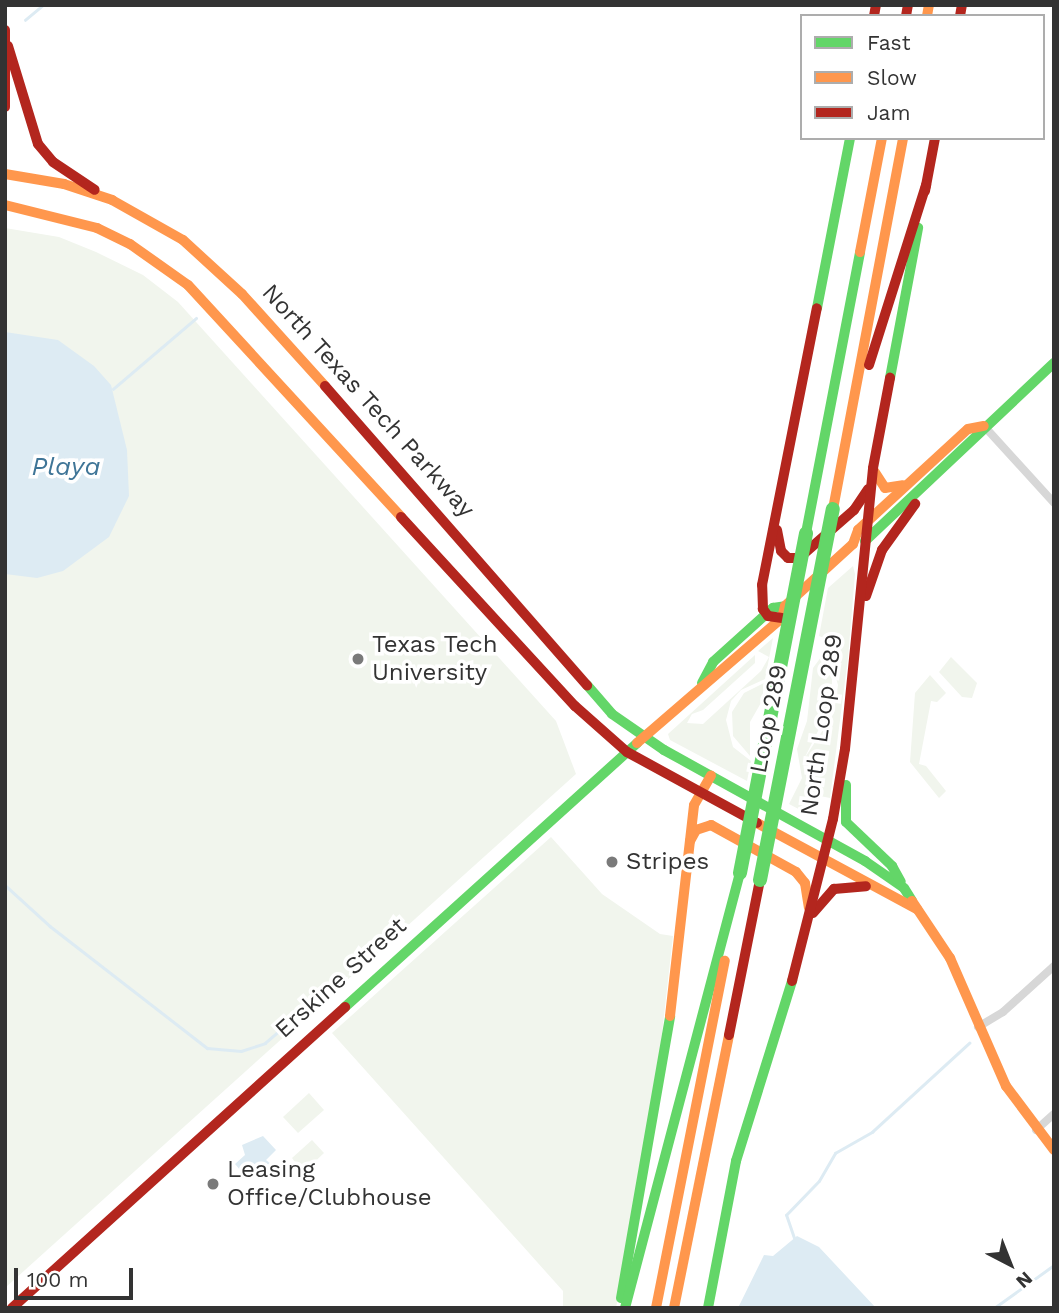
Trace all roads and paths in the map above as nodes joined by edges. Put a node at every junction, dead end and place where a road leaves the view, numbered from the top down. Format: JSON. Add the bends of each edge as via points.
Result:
{"nodes":[{"id":1,"x":5,"y":30,"type":"edge"},
{"id":2,"x":8,"y":46,"type":"junction"},
{"id":3,"x":5,"y":107,"type":"edge"},
{"id":4,"x":850,"y":140,"type":"edge"},
{"id":5,"x":882,"y":140,"type":"edge"},
{"id":6,"x":903,"y":140,"type":"edge"},
{"id":7,"x":935,"y":140,"type":"edge"},
{"id":8,"x":5,"y":174,"type":"edge"},
{"id":9,"x":926,"y":185,"type":"junction"},
{"id":10,"x":112,"y":200,"type":"junction"},
{"id":11,"x":5,"y":205,"type":"edge"},
{"id":12,"x":1054,"y":363,"type":"edge"},
{"id":13,"x":853,"y":416,"type":"junction"},
{"id":14,"x":984,"y":426,"type":"junction"},
{"id":15,"x":873,"y":468,"type":"junction"},
{"id":16,"x":945,"y":469,"type":"junction"},
{"id":17,"x":909,"y":483,"type":"junction"},
{"id":18,"x":870,"y":485,"type":"junction"},
{"id":19,"x":1054,"y":503,"type":"edge"},
{"id":20,"x":776,"y":513,"type":"junction"},
{"id":21,"x":867,"y":522,"type":"junction"},
{"id":22,"x":860,"y":542,"type":"junction"},
{"id":23,"x":783,"y":612,"type":"junction"},
{"id":24,"x":766,"y":614,"type":"junction"},
{"id":25,"x":859,"y":619,"type":"junction"},
{"id":26,"x":702,"y":684,"type":"junction"},
{"id":27,"x":643,"y":738,"type":"junction"},
{"id":28,"x":845,"y":749,"type":"junction"},
{"id":29,"x":627,"y":752,"type":"junction"},
{"id":30,"x":711,"y":776,"type":"junction"},
{"id":31,"x":700,"y":793,"type":"junction"},
{"id":32,"x":689,"y":841,"type":"junction"},
{"id":33,"x":829,"y":841,"type":"junction"},
{"id":34,"x":824,"y":862,"type":"junction"},
{"id":35,"x":740,"y":873,"type":"junction"},
{"id":36,"x":872,"y":887,"type":"junction"},
{"id":37,"x":904,"y":888,"type":"junction"},
{"id":38,"x":917,"y":909,"type":"junction"},
{"id":39,"x":810,"y":918,"type":"junction"},
{"id":40,"x":1054,"y":966,"type":"edge"},
{"id":41,"x":978,"y":1027,"type":"junction"},
{"id":42,"x":1054,"y":1114,"type":"edge"},
{"id":43,"x":1036,"y":1130,"type":"junction"},
{"id":44,"x":1054,"y":1150,"type":"edge"},
{"id":45,"x":705,"y":1158,"type":"junction"},
{"id":46,"x":12,"y":1308,"type":"edge"},
{"id":47,"x":620,"y":1308,"type":"edge"},
{"id":48,"x":625,"y":1308,"type":"edge"},
{"id":49,"x":656,"y":1308,"type":"edge"},
{"id":50,"x":674,"y":1308,"type":"edge"},
{"id":51,"x":682,"y":1308,"type":"edge"},
{"id":52,"x":708,"y":1308,"type":"edge"}],
"edges":[{"from":1,"to":2,"type":"main road"},
{"from":2,"to":3,"type":"main road"},
{"from":2,"to":10,"type":"main road","via":[[38,144],[72,176]]},
{"from":4,"to":20,"type":"main road"},
{"from":5,"to":35,"type":"main road","name":"Loop 289","bridge":true},
{"from":6,"to":13,"type":"main road","name":"Loop 289"},
{"from":7,"to":9,"type":"main road"},
{"from":8,"to":10,"type":"main road","name":"North Texas Tech Parkway","via":[[64,184]]},
{"from":9,"to":13,"type":"main road"},
{"from":9,"to":15,"type":"main road"},
{"from":10,"to":27,"type":"main road","name":"North Texas Tech Parkway","via":[[183,240],[242,294],[446,521],[589,691]]},
{"from":11,"to":29,"type":"main road","via":[[97,228],[130,244],[188,285],[575,706]]},
{"from":12,"to":14,"type":"main road","name":"Erskine Street"},
{"from":13,"to":45,"type":"main road","name":"Loop 289","bridge":true},
{"from":14,"to":16,"type":"main road","name":"Erskine Street"},
{"from":14,"to":17,"type":"main road","name":"Erskine Street","via":[[968,429]]},
{"from":14,"to":19,"type":"street"},
{"from":15,"to":17,"type":"main road","via":[[885,488]]},
{"from":15,"to":18,"type":"main road"},
{"from":16,"to":22,"type":"main road","name":"Erskine Street"},
{"from":16,"to":25,"type":"main road","via":[[888,539]]},
{"from":17,"to":21,"type":"main road","name":"Erskine Street"},
{"from":18,"to":20,"type":"main road","via":[[854,510],[799,558],[788,558],[778,546]]},
{"from":18,"to":21,"type":"main road"},
{"from":20,"to":24,"type":"main road","via":[[762,585]]},
{"from":21,"to":22,"type":"main road","name":"Erskine Street"},
{"from":22,"to":23,"type":"main road","name":"Erskine Street"},
{"from":22,"to":25,"type":"main road","name":"North Loop 289"},
{"from":23,"to":24,"type":"main road","name":"Erskine Street"},
{"from":23,"to":26,"type":"main road","name":"Erskine Street","via":[[721,673]]},
{"from":24,"to":26,"type":"main road","name":"Erskine Street","via":[[713,662]]},
{"from":25,"to":28,"type":"main road","name":"North Loop 289"},
{"from":26,"to":27,"type":"main road","name":"Erskine Street"},
{"from":27,"to":29,"type":"main road","name":"Erskine Street"},
{"from":27,"to":30,"type":"main road","name":"North Texas Tech Parkway"},
{"from":28,"to":33,"type":"main road","name":"North Loop 289"},
{"from":28,"to":37,"type":"main road","via":[[846,822],[892,866]]},
{"from":29,"to":31,"type":"main road"},
{"from":29,"to":46,"type":"main road","name":"Erskine Street"},
{"from":30,"to":31,"type":"main road"},
{"from":30,"to":33,"type":"main road","name":"North Texas Tech Parkway"},
{"from":31,"to":32,"type":"main road"},
{"from":31,"to":34,"type":"main road"},
{"from":32,"to":39,"type":"main road","via":[[696,830],[711,825],[796,872],[805,883]]},
{"from":32,"to":47,"type":"main road","via":[[664,1070]]},
{"from":33,"to":34,"type":"main road","name":"North Loop 289"},
{"from":33,"to":37,"type":"main road","name":"North Texas Tech Parkway"},
{"from":34,"to":36,"type":"main road"},
{"from":34,"to":39,"type":"main road","name":"North Loop 289"},
{"from":35,"to":48,"type":"main road","via":[[634,1260]]},
{"from":35,"to":49,"type":"main road","name":"Loop 289"},
{"from":36,"to":38,"type":"main road"},
{"from":36,"to":39,"type":"main road","via":[[834,889]]},
{"from":37,"to":38,"type":"main road"},
{"from":38,"to":41,"type":"main road","via":[[950,958]]},
{"from":39,"to":52,"type":"main road","name":"North Loop 289","via":[[736,1161]]},
{"from":40,"to":41,"type":"street","via":[[1003,1012]]},
{"from":41,"to":43,"type":"main road","via":[[1006,1086]]},
{"from":42,"to":43,"type":"street"},
{"from":43,"to":44,"type":"main road"},
{"from":45,"to":50,"type":"main road","name":"Loop 289"},
{"from":45,"to":51,"type":"main road","via":[[704,1188]]}]}
